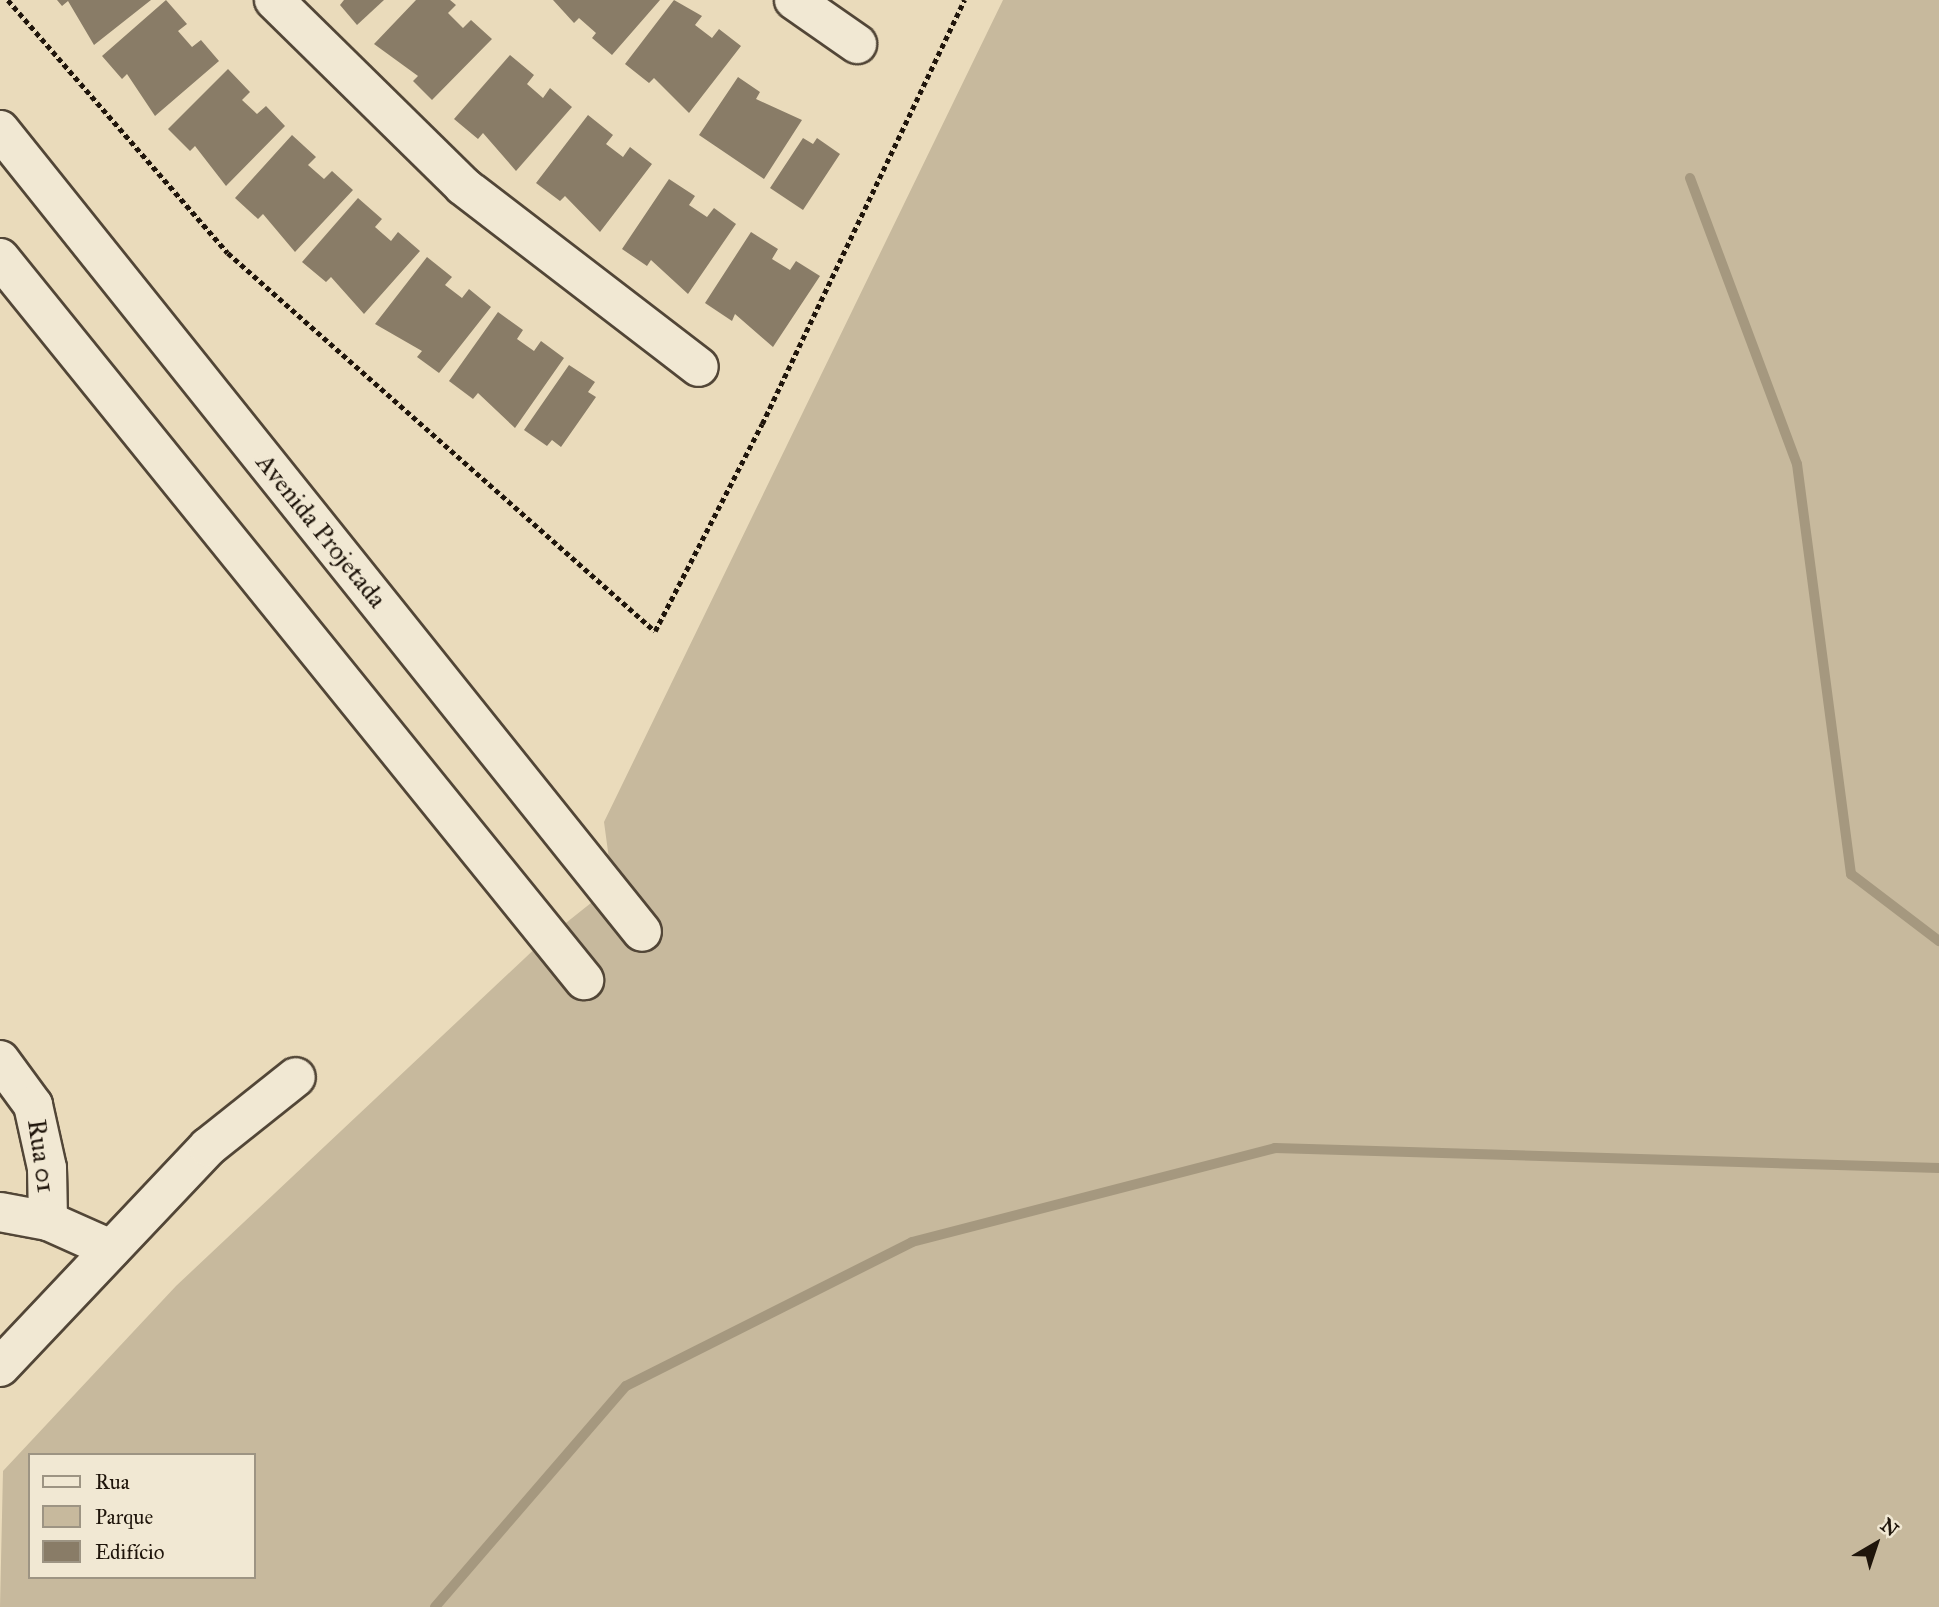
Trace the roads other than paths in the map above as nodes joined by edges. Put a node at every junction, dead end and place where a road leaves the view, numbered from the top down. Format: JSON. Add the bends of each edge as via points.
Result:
{"nodes":[{"id":1,"x":274,"y":0,"type":"edge"},
{"id":2,"x":794,"y":0,"type":"edge"},
{"id":3,"x":857,"y":44,"type":"dead end"},
{"id":4,"x":0,"y":130,"type":"edge"},
{"id":5,"x":0,"y":258,"type":"edge"},
{"id":6,"x":699,"y":367,"type":"dead end"},
{"id":7,"x":642,"y":932,"type":"dead end"},
{"id":8,"x":584,"y":980,"type":"dead end"},
{"id":9,"x":0,"y":1060,"type":"edge"},
{"id":10,"x":296,"y":1077,"type":"dead end"},
{"id":11,"x":0,"y":1212,"type":"edge"},
{"id":12,"x":48,"y":1221,"type":"junction"},
{"id":13,"x":111,"y":1249,"type":"junction"},
{"id":14,"x":0,"y":1367,"type":"edge"}],
"edges":[{"from":1,"to":6,"type":"street","via":[[463,186]]},
{"from":2,"to":3,"type":"street"},
{"from":4,"to":7,"type":"street","name":"Avenida Projetada"},
{"from":5,"to":8,"type":"street"},
{"from":9,"to":12,"type":"street","name":"Rua 01","via":[[33,1105],[47,1168]]},
{"from":10,"to":13,"type":"street","via":[[208,1147]]},
{"from":11,"to":12,"type":"street"},
{"from":12,"to":13,"type":"street"},
{"from":13,"to":14,"type":"street"}]}
